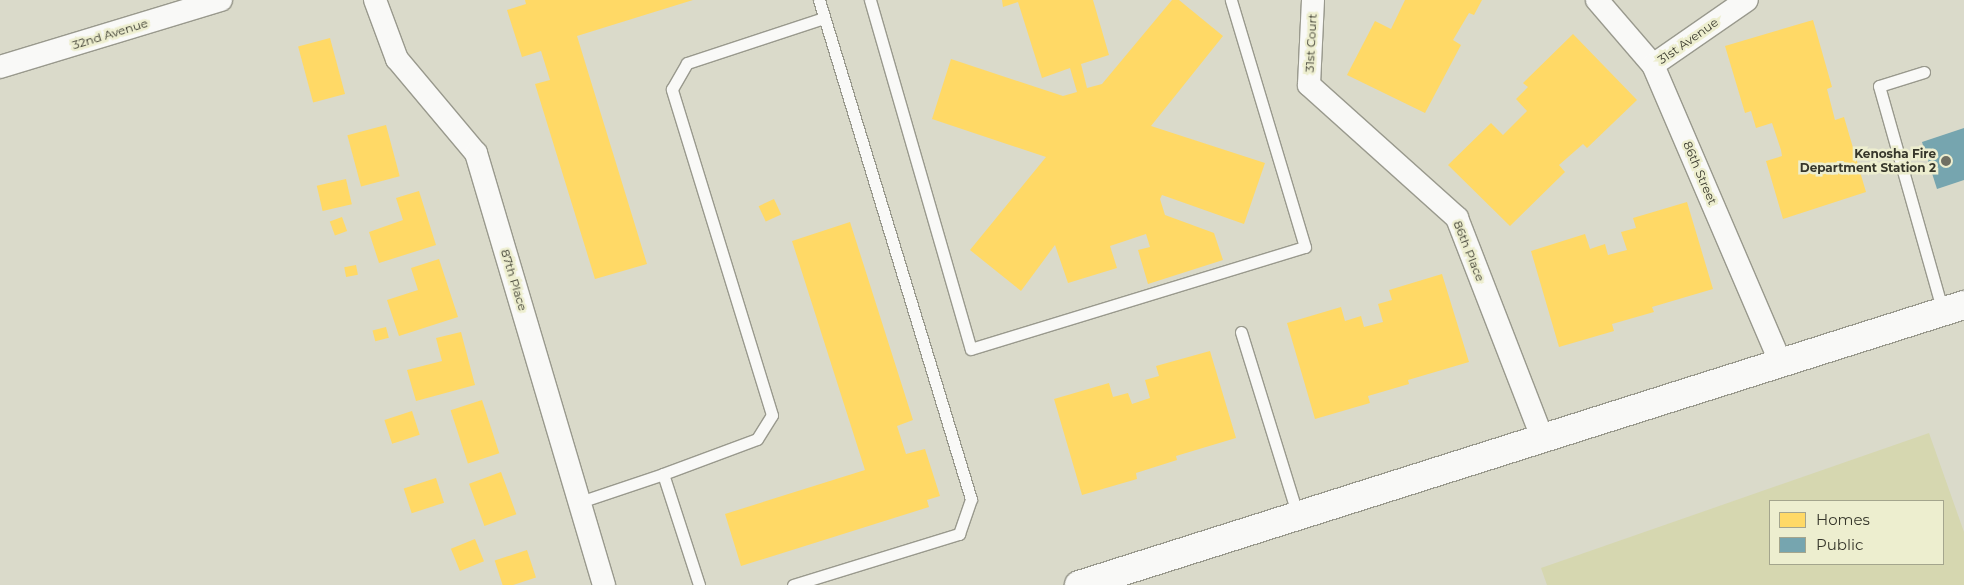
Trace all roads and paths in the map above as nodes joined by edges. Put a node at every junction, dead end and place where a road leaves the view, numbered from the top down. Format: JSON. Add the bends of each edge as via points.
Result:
{"nodes":[{"id":1,"x":221,"y":0,"type":"edge"},
{"id":2,"x":375,"y":0,"type":"edge"},
{"id":3,"x":819,"y":0,"type":"edge"},
{"id":4,"x":870,"y":0,"type":"edge"},
{"id":5,"x":1232,"y":0,"type":"edge"},
{"id":6,"x":1313,"y":0,"type":"edge"},
{"id":7,"x":1598,"y":0,"type":"edge"},
{"id":8,"x":1747,"y":0,"type":"edge"},
{"id":9,"x":824,"y":18,"type":"junction"},
{"id":10,"x":1654,"y":65,"type":"junction"},
{"id":11,"x":0,"y":67,"type":"edge"},
{"id":12,"x":1924,"y":72,"type":"dead end"},
{"id":13,"x":1309,"y":85,"type":"joint"},
{"id":14,"x":1953,"y":308,"type":"edge"},
{"id":15,"x":1241,"y":332,"type":"dead end"},
{"id":16,"x":1780,"y":361,"type":"junction"},
{"id":17,"x":1543,"y":440,"type":"junction"},
{"id":18,"x":664,"y":474,"type":"junction"},
{"id":19,"x":580,"y":502,"type":"junction"},
{"id":20,"x":1298,"y":516,"type":"junction"},
{"id":21,"x":604,"y":585,"type":"edge"},
{"id":22,"x":699,"y":585,"type":"edge"},
{"id":23,"x":793,"y":585,"type":"edge"},
{"id":24,"x":1079,"y":585,"type":"edge"}],
"edges":[{"from":1,"to":11,"type":"street","name":"32nd Avenue"},
{"from":2,"to":19,"type":"street","name":"87th Place","via":[[397,59],[476,153]]},
{"from":3,"to":9,"type":"lane"},
{"from":4,"to":5,"type":"lane","via":[[971,349],[1304,247]]},
{"from":6,"to":13,"type":"street","name":"31st Court"},
{"from":7,"to":10,"type":"street","name":"86th Street"},
{"from":8,"to":10,"type":"street","name":"31st Avenue"},
{"from":9,"to":18,"type":"lane","via":[[687,63],[672,89],[772,415],[757,440]]},
{"from":9,"to":23,"type":"lane","via":[[971,499],[959,534]]},
{"from":10,"to":16,"type":"street","name":"86th Street"},
{"from":12,"to":14,"type":"lane","via":[[1879,86]]},
{"from":13,"to":17,"type":"street","name":"86th Place","via":[[1457,218]]},
{"from":14,"to":16,"type":"street"},
{"from":15,"to":20,"type":"lane"},
{"from":16,"to":17,"type":"street"},
{"from":17,"to":20,"type":"street"},
{"from":18,"to":19,"type":"lane"},
{"from":18,"to":22,"type":"lane"},
{"from":19,"to":21,"type":"street","name":"87th Place"},
{"from":20,"to":24,"type":"street"}]}
